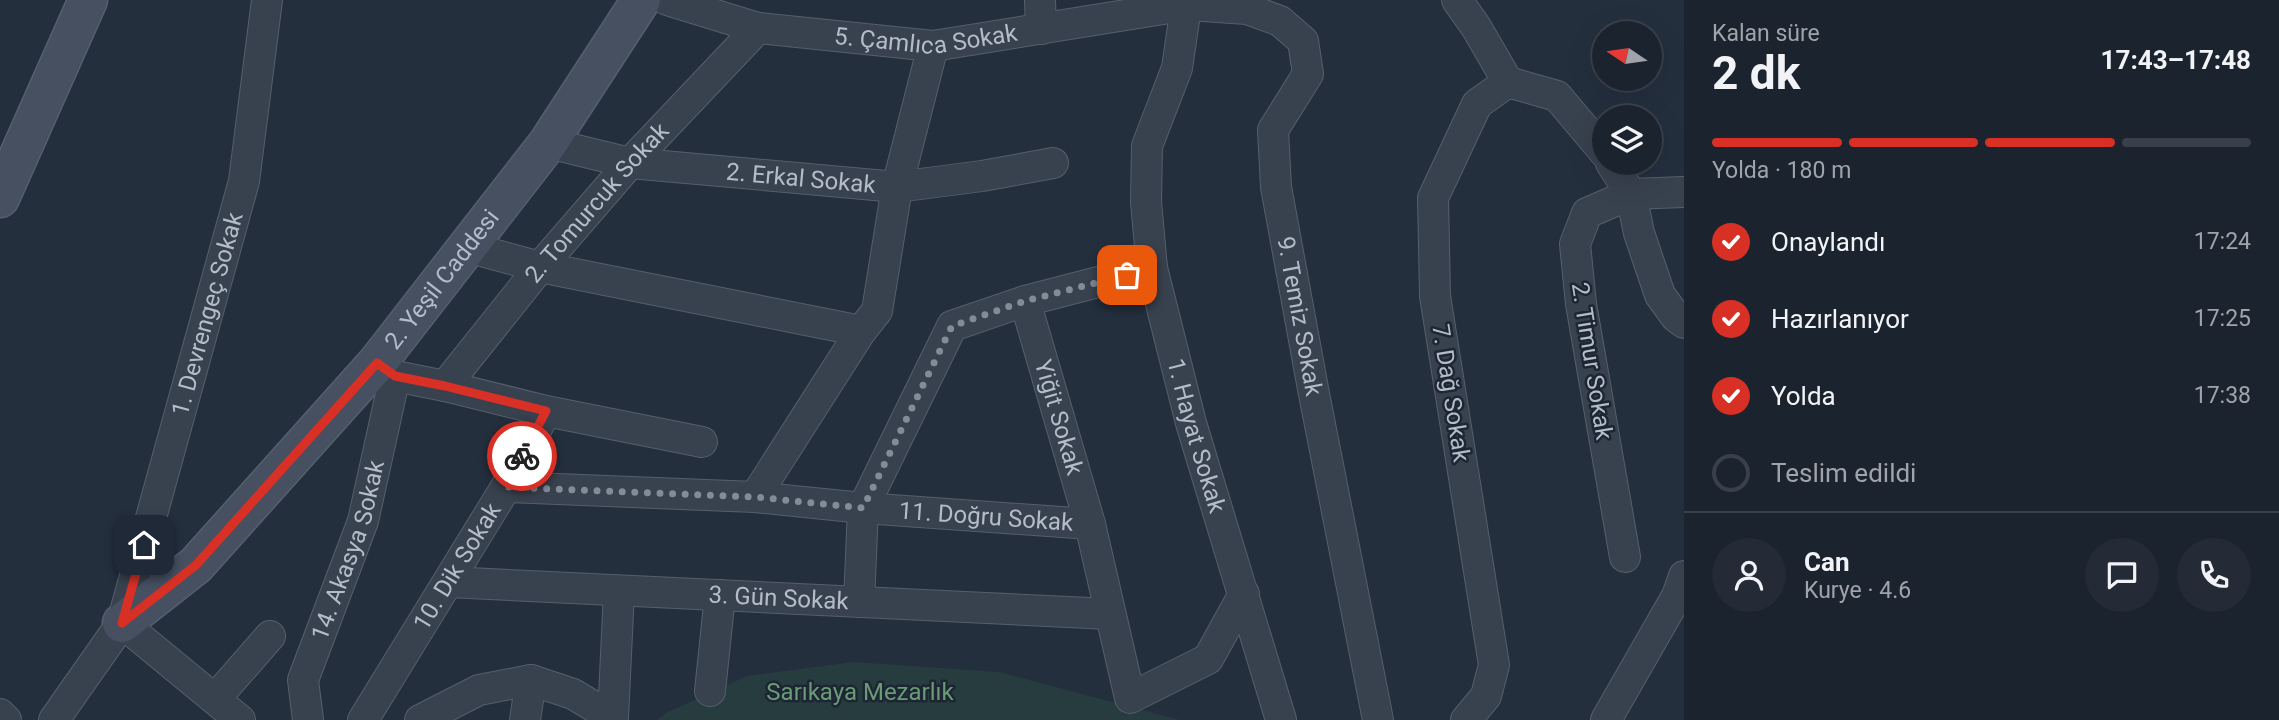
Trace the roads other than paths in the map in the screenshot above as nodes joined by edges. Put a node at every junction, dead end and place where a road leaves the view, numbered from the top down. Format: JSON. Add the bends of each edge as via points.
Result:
{"nodes":[{"id":1,"x":88,"y":0,"type":"edge"},
{"id":2,"x":267,"y":0,"type":"edge"},
{"id":3,"x":641,"y":0,"type":"edge"},
{"id":4,"x":667,"y":0,"type":"edge"},
{"id":5,"x":1457,"y":0,"type":"edge"},
{"id":6,"x":1187,"y":3,"type":"edge"},
{"id":7,"x":1479,"y":14,"type":"edge"},
{"id":8,"x":1041,"y":15,"type":"edge"},
{"id":9,"x":758,"y":27,"type":"junction"},
{"id":10,"x":933,"y":46,"type":"junction"},
{"id":11,"x":1508,"y":82,"type":"junction"},
{"id":12,"x":1592,"y":138,"type":"edge"},
{"id":13,"x":548,"y":143,"type":"junction"},
{"id":14,"x":630,"y":163,"type":"junction"},
{"id":15,"x":1053,"y":163,"type":"dead end"},
{"id":16,"x":1618,"y":175,"type":"edge"},
{"id":17,"x":897,"y":187,"type":"junction"},
{"id":18,"x":1684,"y":192,"type":"edge"},
{"id":19,"x":1630,"y":194,"type":"junction"},
{"id":20,"x":0,"y":198,"type":"edge"},
{"id":21,"x":467,"y":247,"type":"junction"},
{"id":22,"x":540,"y":267,"type":"junction"},
{"id":23,"x":1152,"y":268,"type":"junction"},
{"id":24,"x":1025,"y":301,"type":"junction"},
{"id":25,"x":1684,"y":323,"type":"edge"},
{"id":26,"x":861,"y":331,"type":"junction"},
{"id":27,"x":386,"y":369,"type":"junction"},
{"id":28,"x":445,"y":386,"type":"junction"},
{"id":29,"x":546,"y":411,"type":"junction"},
{"id":30,"x":702,"y":442,"type":"dead end"},
{"id":31,"x":506,"y":487,"type":"junction"},
{"id":32,"x":755,"y":497,"type":"junction"},
{"id":33,"x":863,"y":508,"type":"junction"},
{"id":34,"x":1090,"y":524,"type":"junction"},
{"id":35,"x":1625,"y":557,"type":"dead end"},
{"id":36,"x":1684,"y":576,"type":"edge"},
{"id":37,"x":448,"y":582,"type":"junction"},
{"id":38,"x":619,"y":591,"type":"junction"},
{"id":39,"x":1244,"y":594,"type":"junction"},
{"id":40,"x":720,"y":595,"type":"junction"},
{"id":41,"x":859,"y":602,"type":"junction"},
{"id":42,"x":1110,"y":614,"type":"junction"},
{"id":43,"x":122,"y":623,"type":"junction"},
{"id":44,"x":271,"y":636,"type":"dead end"},
{"id":45,"x":531,"y":680,"type":"junction"},
{"id":46,"x":710,"y":691,"type":"dead end"},
{"id":47,"x":215,"y":699,"type":"junction"},
{"id":48,"x":0,"y":714,"type":"edge"},
{"id":49,"x":431,"y":717,"type":"edge"},
{"id":50,"x":6,"y":720,"type":"edge"},
{"id":51,"x":54,"y":720,"type":"edge"},
{"id":52,"x":240,"y":720,"type":"edge"},
{"id":53,"x":308,"y":720,"type":"edge"},
{"id":54,"x":363,"y":720,"type":"edge"},
{"id":55,"x":525,"y":720,"type":"edge"},
{"id":56,"x":1280,"y":720,"type":"edge"},
{"id":57,"x":1378,"y":720,"type":"edge"},
{"id":58,"x":1466,"y":720,"type":"edge"},
{"id":59,"x":1606,"y":720,"type":"edge"}],
"edges":[{"from":1,"to":20,"type":"main road"},
{"from":2,"to":43,"type":"street","name":"1. Devrengeç Sokak","via":[[244,181]]},
{"from":3,"to":13,"type":"main road","name":"2. Yeşil Caddesi"},
{"from":4,"to":9,"type":"street","name":"5. Çamlıca Sokak"},
{"from":5,"to":7,"type":"street"},
{"from":6,"to":8,"type":"street","name":"5. Çamlıca Sokak"},
{"from":6,"to":23,"type":"street","name":"1. Hayat Sokak","via":[[1177,68],[1147,146]]},
{"from":6,"to":57,"type":"street","name":"9. Temiz Sokak","via":[[1247,9],[1280,21],[1303,41],[1308,74],[1273,130],[1276,187]]},
{"from":7,"to":11,"type":"street"},
{"from":8,"to":10,"type":"street","name":"5. Çamlıca Sokak"},
{"from":9,"to":10,"type":"street","name":"5. Çamlıca Sokak"},
{"from":9,"to":14,"type":"street","name":"2. Tomurcuk Sokak"},
{"from":10,"to":17,"type":"street"},
{"from":11,"to":12,"type":"street","via":[[1557,96]]},
{"from":11,"to":58,"type":"street","name":"7. Dağ Sokak","via":[[1477,104],[1433,198],[1435,296],[1494,665],[1486,696]]},
{"from":13,"to":14,"type":"street","name":"2. Erkal Sokak"},
{"from":13,"to":21,"type":"main road","name":"2. Yeşil Caddesi"},
{"from":14,"to":17,"type":"street","name":"2. Erkal Sokak"},
{"from":14,"to":22,"type":"street","name":"2. Tomurcuk Sokak"},
{"from":15,"to":17,"type":"street","name":"2. Erkal Sokak"},
{"from":16,"to":19,"type":"street"},
{"from":17,"to":26,"type":"street","via":[[877,311]]},
{"from":18,"to":19,"type":"street"},
{"from":19,"to":25,"type":"street","via":[[1660,295]]},
{"from":19,"to":35,"type":"street","name":"2. Timur Sokak","via":[[1587,213],[1575,244],[1581,304]]},
{"from":21,"to":22,"type":"street"},
{"from":21,"to":27,"type":"main road","name":"2. Yeşil Caddesi"},
{"from":22,"to":26,"type":"street"},
{"from":22,"to":28,"type":"street","name":"2. Tomurcuk Sokak"},
{"from":23,"to":24,"type":"street"},
{"from":23,"to":39,"type":"street","name":"1. Hayat Sokak","via":[[1191,423]]},
{"from":24,"to":33,"type":"street","via":[[952,326]]},
{"from":24,"to":34,"type":"street","name":"Yiğit Sokak"},
{"from":26,"to":32,"type":"street"},
{"from":27,"to":28,"type":"street"},
{"from":27,"to":43,"type":"main road","name":"2. Yeşil Caddesi","via":[[196,565]]},
{"from":27,"to":53,"type":"street","name":"14. Akasya Sokak","via":[[363,520],[303,680]]},
{"from":28,"to":29,"type":"street"},
{"from":29,"to":30,"type":"street"},
{"from":29,"to":31,"type":"street","name":"10. Dik Sokak"},
{"from":31,"to":32,"type":"street","name":"11. Doğru Sokak"},
{"from":31,"to":37,"type":"street","name":"10. Dik Sokak"},
{"from":32,"to":33,"type":"street","name":"11. Doğru Sokak"},
{"from":33,"to":34,"type":"street","name":"11. Doğru Sokak"},
{"from":33,"to":41,"type":"street"},
{"from":34,"to":42,"type":"street","name":"Yiğit Sokak"},
{"from":36,"to":59,"type":"street"},
{"from":37,"to":38,"type":"street","name":"3. Gün Sokak"},
{"from":37,"to":54,"type":"street","name":"10. Dik Sokak"},
{"from":38,"to":40,"type":"street","name":"3. Gün Sokak"},
{"from":38,"to":45,"type":"street","via":[[613,718],[573,694]]},
{"from":39,"to":42,"type":"street","name":"Yiğit Sokak","via":[[1208,659],[1130,698]]},
{"from":39,"to":56,"type":"street","name":"1. Hayat Sokak"},
{"from":40,"to":41,"type":"street","name":"3. Gün Sokak"},
{"from":40,"to":46,"type":"street"},
{"from":41,"to":42,"type":"street","name":"3. Gün Sokak"},
{"from":43,"to":47,"type":"street"},
{"from":43,"to":51,"type":"street","name":"1. Devrengeç Sokak"},
{"from":44,"to":47,"type":"street"},
{"from":45,"to":49,"type":"street","via":[[479,690]]},
{"from":45,"to":55,"type":"street"},
{"from":47,"to":52,"type":"street"},
{"from":48,"to":50,"type":"street"}]}
